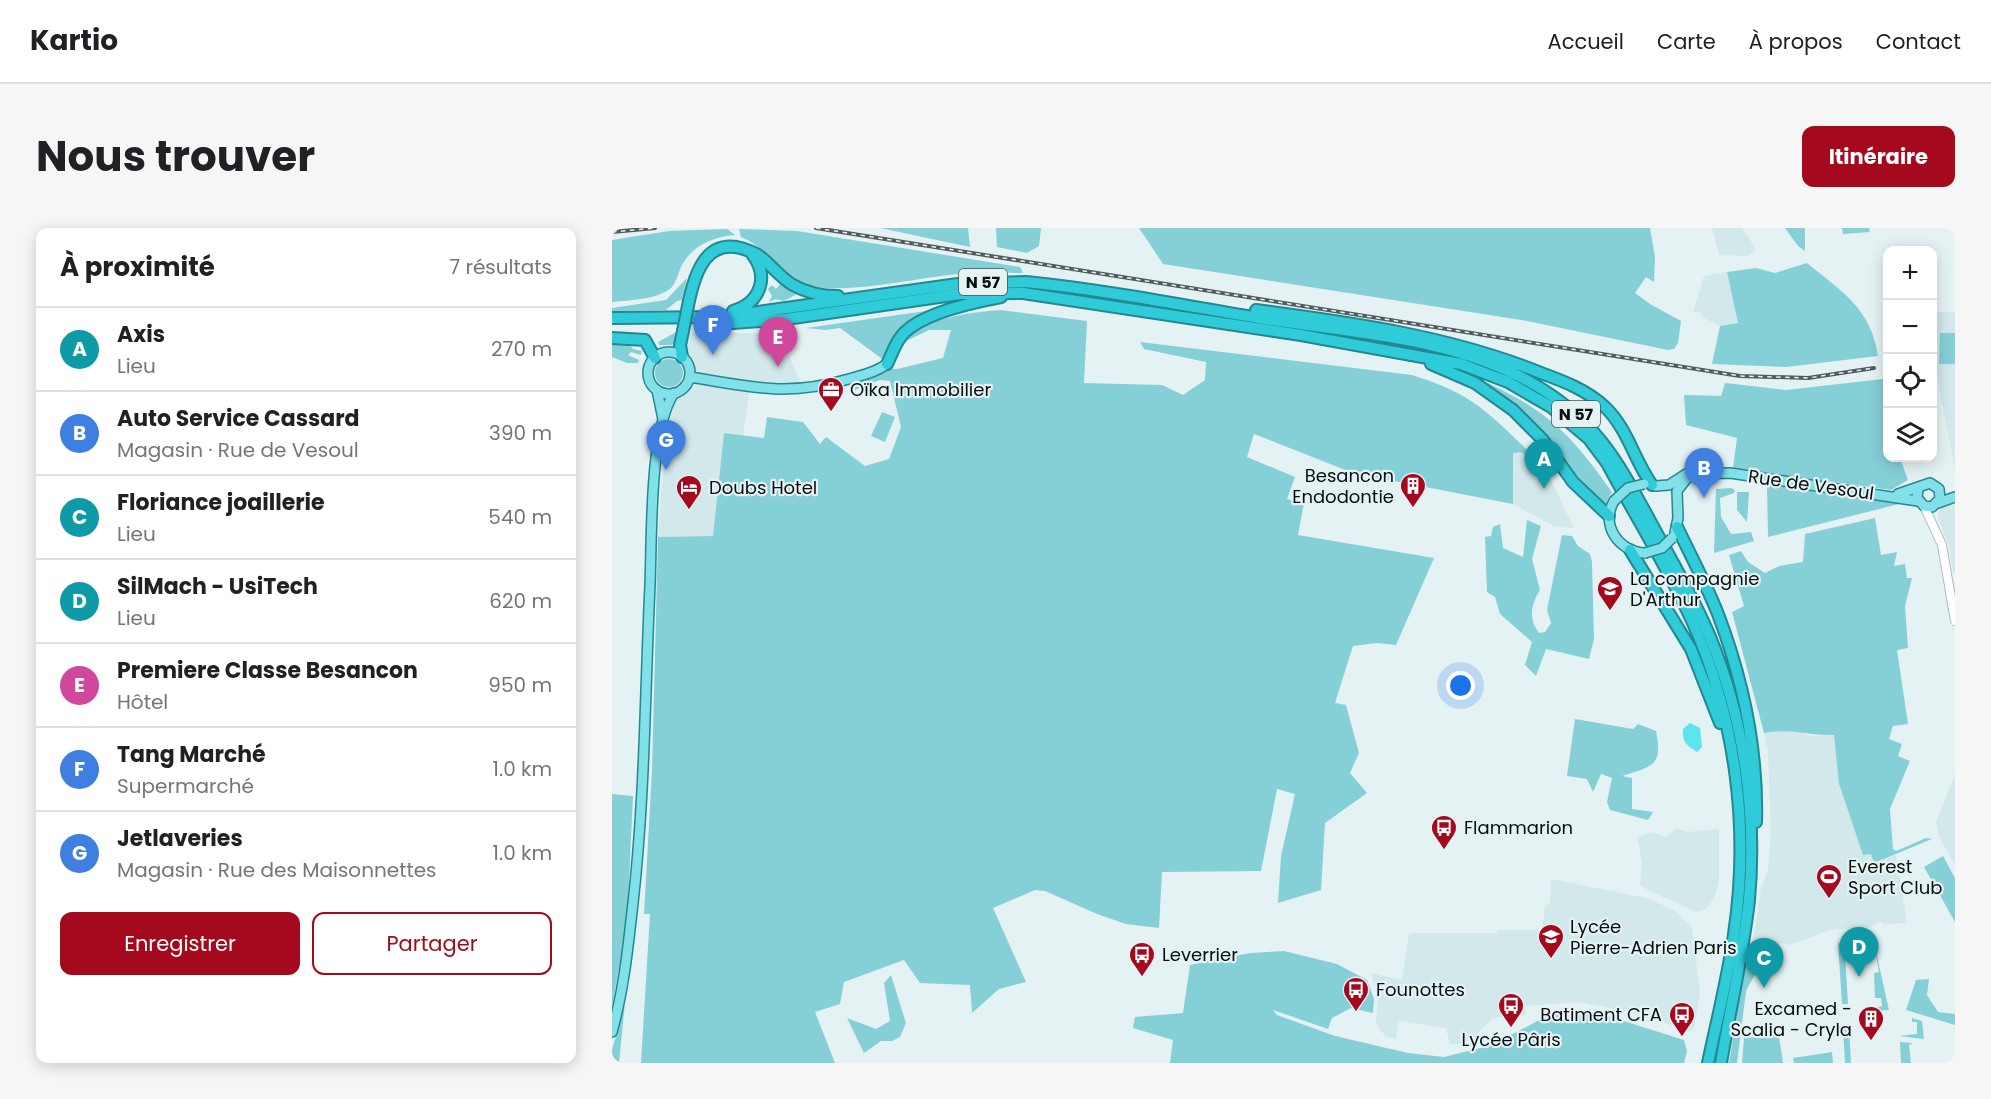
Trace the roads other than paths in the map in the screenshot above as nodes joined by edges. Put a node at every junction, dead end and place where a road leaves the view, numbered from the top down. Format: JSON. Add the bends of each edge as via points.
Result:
{"nodes":[{"id":1,"x":748,"y":249,"type":"junction"},
{"id":2,"x":1092,"y":291,"type":"junction"},
{"id":3,"x":1023,"y":293,"type":"junction"},
{"id":4,"x":874,"y":296,"type":"junction"},
{"id":5,"x":691,"y":315,"type":"junction"},
{"id":6,"x":612,"y":318,"type":"edge"},
{"id":7,"x":612,"y":325,"type":"edge"},
{"id":8,"x":612,"y":338,"type":"edge"},
{"id":9,"x":678,"y":351,"type":"junction"},
{"id":10,"x":1399,"y":353,"type":"junction"},
{"id":11,"x":655,"y":358,"type":"junction"},
{"id":12,"x":887,"y":364,"type":"joint"},
{"id":13,"x":690,"y":377,"type":"junction"},
{"id":14,"x":657,"y":390,"type":"junction"},
{"id":15,"x":674,"y":393,"type":"junction"},
{"id":16,"x":663,"y":421,"type":"junction"},
{"id":17,"x":1694,"y":473,"type":"junction"},
{"id":18,"x":1651,"y":485,"type":"junction"},
{"id":19,"x":1918,"y":489,"type":"junction"},
{"id":20,"x":1939,"y":489,"type":"junction"},
{"id":21,"x":1955,"y":495,"type":"edge"},
{"id":22,"x":1893,"y":496,"type":"junction"},
{"id":23,"x":1675,"y":504,"type":"junction"},
{"id":24,"x":1921,"y":504,"type":"junction"},
{"id":25,"x":1937,"y":504,"type":"junction"},
{"id":26,"x":1609,"y":516,"type":"junction"},
{"id":27,"x":1934,"y":525,"type":"junction"},
{"id":28,"x":1677,"y":527,"type":"junction"},
{"id":29,"x":1630,"y":550,"type":"junction"},
{"id":30,"x":1955,"y":621,"type":"edge"},
{"id":31,"x":1740,"y":808,"type":"junction"},
{"id":32,"x":1750,"y":876,"type":"junction"},
{"id":33,"x":612,"y":1032,"type":"edge"},
{"id":34,"x":1708,"y":1063,"type":"edge"},
{"id":35,"x":1721,"y":1063,"type":"edge"}],
"edges":[{"from":1,"to":4,"type":"highway","via":[[804,290],[830,296]]},
{"from":1,"to":5,"type":"highway","via":[[722,245],[703,257],[694,277]]},
{"from":1,"to":5,"type":"highway","via":[[762,276],[754,300],[744,307]]},
{"from":2,"to":4,"type":"highway","number":"N 57","via":[[1026,282],[984,282]]},
{"from":2,"to":18,"type":"highway","via":[[1136,293],[1390,330],[1512,362],[1570,385],[1605,407],[1626,435]]},
{"from":2,"to":32,"type":"highway","number":"N 57","via":[[1454,352],[1521,377],[1581,417],[1615,457],[1686,586],[1714,648],[1743,753],[1749,805]]},
{"from":3,"to":7,"type":"highway","number":"N 57","via":[[960,294],[744,323]]},
{"from":3,"to":10,"type":"highway","number":"N 57"},
{"from":3,"to":12,"type":"highway","via":[[957,308],[914,325],[898,340]]},
{"from":4,"to":5,"type":"highway","number":"N 57"},
{"from":5,"to":6,"type":"highway","number":"N 57"},
{"from":5,"to":9,"type":"highway","bridge":true,"via":[[682,331]]},
{"from":8,"to":11,"type":"highway","via":[[645,340]]},
{"from":9,"to":11,"type":"main road"},
{"from":9,"to":13,"type":"main road","via":[[689,366]]},
{"from":10,"to":26,"type":"highway","via":[[1460,375],[1502,401],[1536,433],[1573,482]]},
{"from":10,"to":31,"type":"highway","number":"N 57","via":[[1461,364],[1508,382],[1559,413],[1601,454],[1697,633],[1720,698],[1734,758]]},
{"from":11,"to":14,"type":"main road","via":[[649,374]]},
{"from":12,"to":13,"type":"main road","via":[[832,384],[782,391]]},
{"from":13,"to":15,"type":"main road","via":[[683,389]]},
{"from":14,"to":15,"type":"main road"},
{"from":14,"to":16,"type":"main road"},
{"from":15,"to":16,"type":"main road"},
{"from":16,"to":33,"type":"main road","via":[[653,507],[641,823],[624,991]]},
{"from":17,"to":18,"type":"main road","via":[[1667,486]]},
{"from":17,"to":22,"type":"main road","name":"Rue de Vesoul","via":[[1759,476]]},
{"from":17,"to":23,"type":"main road","via":[[1678,488]]},
{"from":18,"to":23,"type":"main road"},
{"from":18,"to":26,"type":"main road","bridge":true,"via":[[1624,490],[1614,501]]},
{"from":19,"to":20,"type":"main road","name":"Rue de Vesoul","via":[[1930,483]]},
{"from":19,"to":22,"type":"main road","name":"Rue de Vesoul"},
{"from":19,"to":24,"type":"main road"},
{"from":20,"to":21,"type":"main road"},
{"from":20,"to":25,"type":"main road"},
{"from":21,"to":25,"type":"main road"},
{"from":22,"to":24,"type":"main road","name":"Rue de Vesoul"},
{"from":23,"to":28,"type":"main road"},
{"from":24,"to":25,"type":"main road","name":"Rue de Vesoul"},
{"from":24,"to":27,"type":"street"},
{"from":25,"to":27,"type":"street"},
{"from":26,"to":29,"type":"main road","via":[[1615,537]]},
{"from":27,"to":30,"type":"street","via":[[1942,545]]},
{"from":28,"to":29,"type":"main road","bridge":true,"via":[[1662,548],[1645,553]]},
{"from":28,"to":32,"type":"highway","via":[[1718,614],[1744,699],[1757,807]]},
{"from":29,"to":31,"type":"highway","via":[[1700,668],[1721,725]]},
{"from":31,"to":34,"type":"highway","number":"N 57","via":[[1735,933]]},
{"from":32,"to":35,"type":"highway","number":"N 57"}]}
